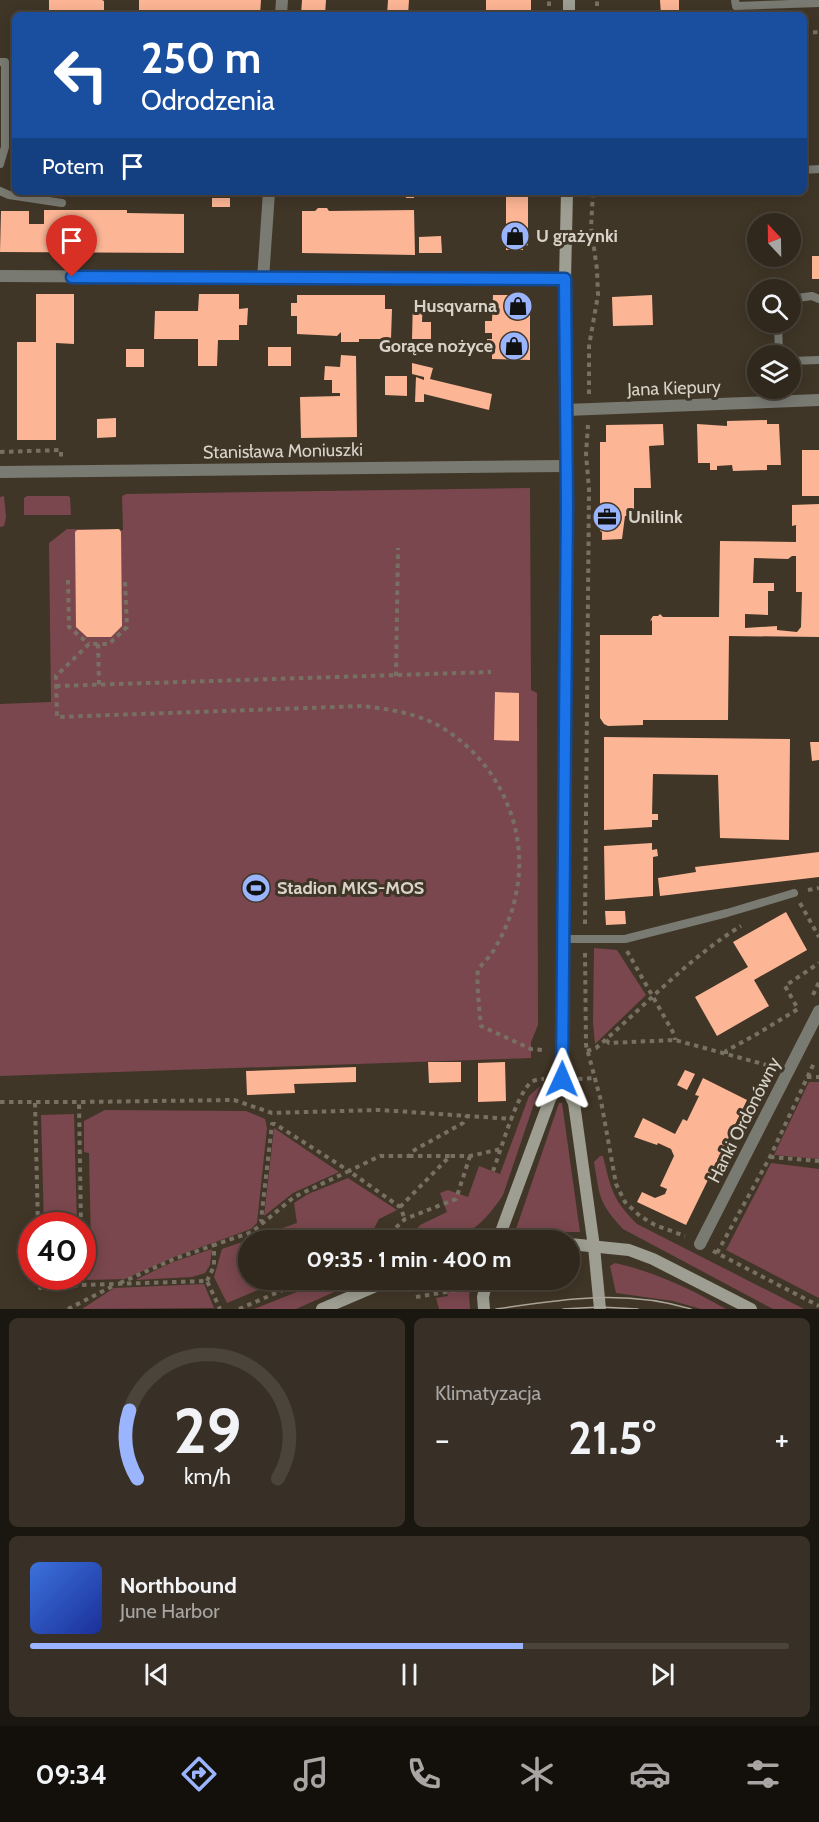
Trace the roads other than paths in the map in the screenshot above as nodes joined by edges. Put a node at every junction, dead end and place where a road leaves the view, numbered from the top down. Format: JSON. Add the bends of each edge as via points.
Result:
{"nodes":[{"id":1,"x":735,"y":0,"type":"edge"},
{"id":2,"x":819,"y":3,"type":"edge"},
{"id":3,"x":0,"y":62,"type":"edge"},
{"id":4,"x":0,"y":164,"type":"edge"},
{"id":5,"x":0,"y":191,"type":"edge"},
{"id":6,"x":269,"y":195,"type":"edge"},
{"id":7,"x":567,"y":195,"type":"edge"},
{"id":8,"x":62,"y":203,"type":"dead end"},
{"id":9,"x":0,"y":276,"type":"edge"},
{"id":10,"x":263,"y":279,"type":"junction"},
{"id":11,"x":565,"y":279,"type":"junction"},
{"id":12,"x":801,"y":298,"type":"edge"},
{"id":13,"x":819,"y":299,"type":"edge"},
{"id":14,"x":819,"y":360,"type":"edge"},
{"id":15,"x":801,"y":361,"type":"edge"},
{"id":16,"x":747,"y":397,"type":"edge"},
{"id":17,"x":801,"y":398,"type":"edge"},
{"id":18,"x":819,"y":400,"type":"edge"},
{"id":19,"x":566,"y":410,"type":"junction"},
{"id":20,"x":567,"y":466,"type":"junction"},
{"id":21,"x":0,"y":472,"type":"edge"},
{"id":22,"x":794,"y":893,"type":"road end"},
{"id":23,"x":564,"y":939,"type":"junction"},
{"id":24,"x":819,"y":1011,"type":"edge"},
{"id":25,"x":562,"y":1079,"type":"junction"},
{"id":26,"x":502,"y":1230,"type":"edge"},
{"id":27,"x":700,"y":1244,"type":"road end"},
{"id":28,"x":580,"y":1245,"type":"edge"},
{"id":29,"x":594,"y":1247,"type":"junction"},
{"id":30,"x":367,"y":1290,"type":"edge"},
{"id":31,"x":485,"y":1290,"type":"edge"},
{"id":32,"x":322,"y":1309,"type":"edge"},
{"id":33,"x":484,"y":1309,"type":"edge"},
{"id":34,"x":600,"y":1309,"type":"edge"},
{"id":35,"x":751,"y":1309,"type":"edge"}],
"edges":[{"from":1,"to":2,"type":"lane","via":[[736,6]]},
{"from":3,"to":4,"type":"lane","via":[[5,62],[5,147]]},
{"from":5,"to":8,"type":"lane"},
{"from":6,"to":10,"type":"street"},
{"from":7,"to":11,"type":"street"},
{"from":9,"to":10,"type":"street"},
{"from":10,"to":11,"type":"street"},
{"from":11,"to":19,"type":"street"},
{"from":12,"to":13,"type":"lane"},
{"from":14,"to":15,"type":"lane"},
{"from":16,"to":19,"type":"street","name":"Jana Kiepury"},
{"from":17,"to":18,"type":"street","name":"Jana Kiepury"},
{"from":19,"to":20,"type":"street"},
{"from":20,"to":21,"type":"street","name":"Stanisława Moniuszki"},
{"from":20,"to":23,"type":"street"},
{"from":22,"to":23,"type":"lane","via":[[625,939]]},
{"from":23,"to":25,"type":"street"},
{"from":24,"to":27,"type":"street","name":"Hanki Ordonówny"},
{"from":25,"to":26,"type":"street","via":[[550,1099]]},
{"from":25,"to":29,"type":"street","via":[[574,1103]]},
{"from":28,"to":29,"type":"street"},
{"from":29,"to":34,"type":"street"},
{"from":29,"to":35,"type":"street","via":[[629,1250],[653,1259]]},
{"from":30,"to":32,"type":"street"},
{"from":31,"to":33,"type":"street"}]}
